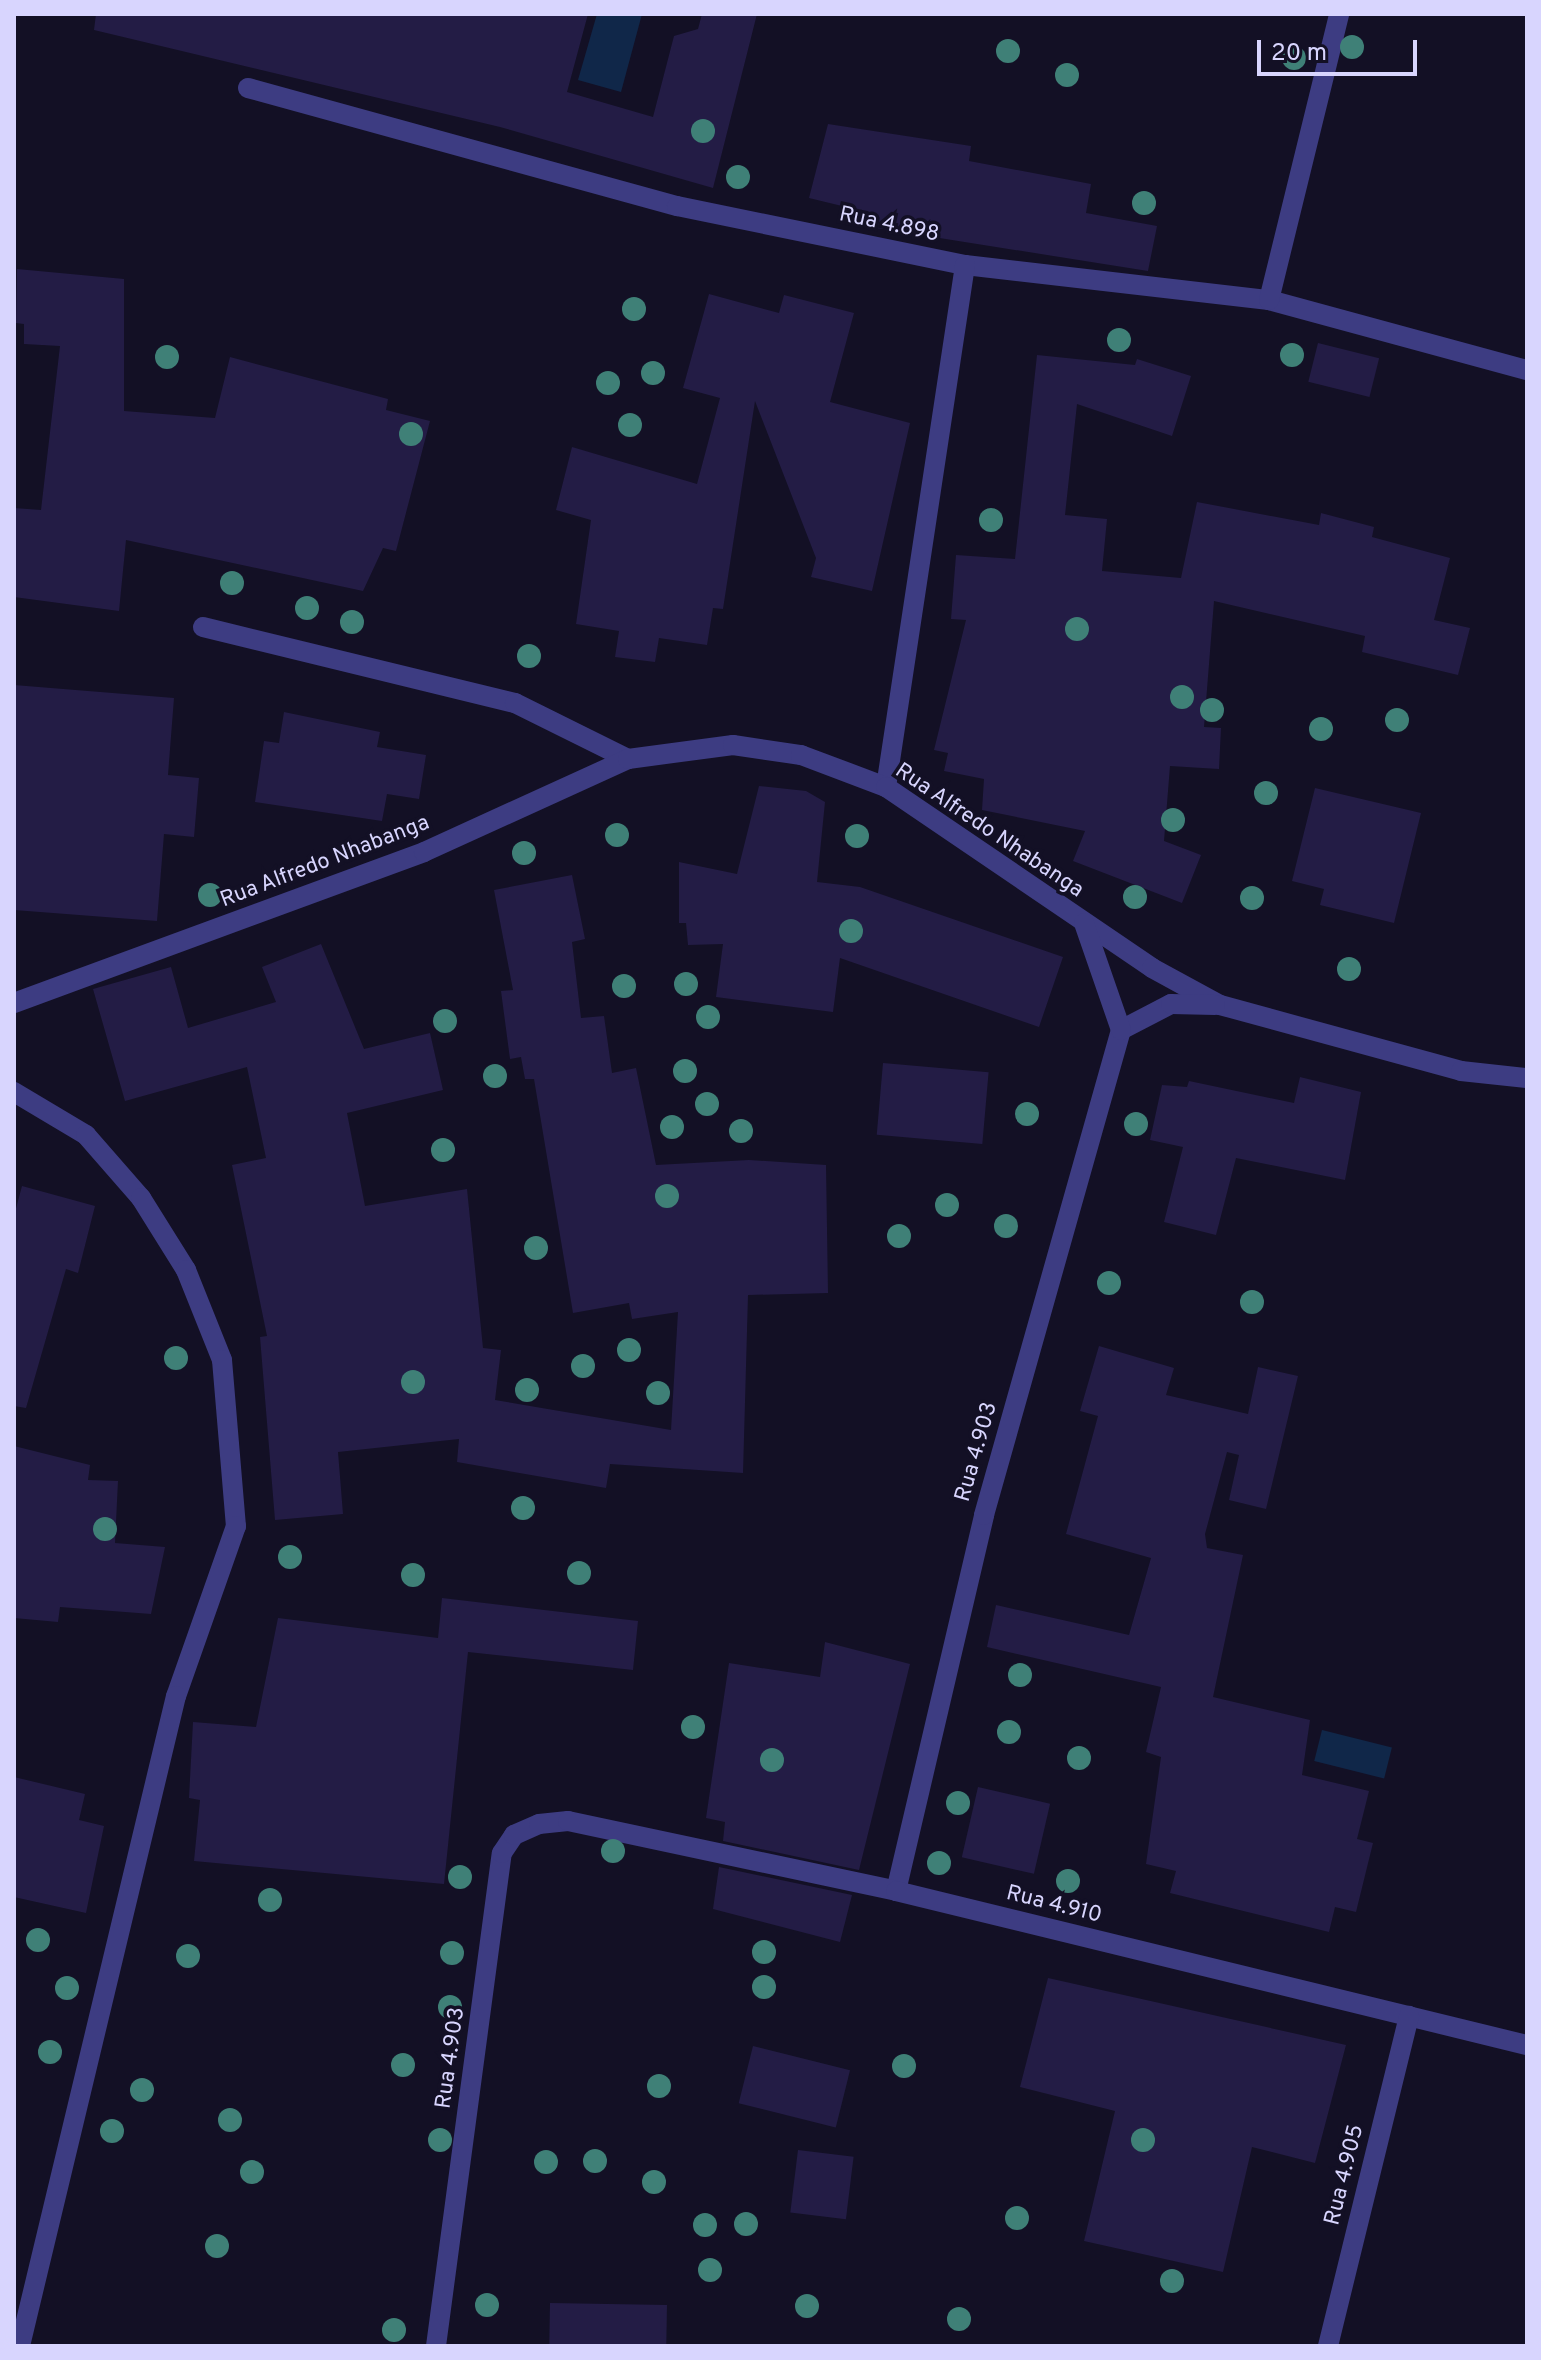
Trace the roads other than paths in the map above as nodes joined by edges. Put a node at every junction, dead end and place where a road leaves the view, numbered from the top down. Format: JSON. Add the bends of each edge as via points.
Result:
{"nodes":[{"id":1,"x":1339,"y":14,"type":"edge"},
{"id":2,"x":248,"y":88,"type":"dead end"},
{"id":3,"x":965,"y":265,"type":"junction"},
{"id":4,"x":1269,"y":300,"type":"junction"},
{"id":5,"x":1527,"y":370,"type":"edge"},
{"id":6,"x":203,"y":627,"type":"dead end"},
{"id":7,"x":628,"y":759,"type":"junction"},
{"id":8,"x":886,"y":787,"type":"junction"},
{"id":9,"x":1084,"y":923,"type":"junction"},
{"id":10,"x":14,"y":1003,"type":"edge"},
{"id":11,"x":1220,"y":1005,"type":"junction"},
{"id":12,"x":1121,"y":1030,"type":"junction"},
{"id":13,"x":1527,"y":1078,"type":"edge"},
{"id":14,"x":14,"y":1092,"type":"edge"},
{"id":15,"x":568,"y":1821,"type":"joint"},
{"id":16,"x":896,"y":1891,"type":"junction"},
{"id":17,"x":1409,"y":2016,"type":"junction"},
{"id":18,"x":1527,"y":2045,"type":"edge"},
{"id":19,"x":20,"y":2346,"type":"edge"},
{"id":20,"x":436,"y":2346,"type":"edge"},
{"id":21,"x":1328,"y":2346,"type":"edge"}],
"edges":[{"from":1,"to":4,"type":"street"},
{"from":2,"to":3,"type":"street","name":"Rua 4.898","via":[[677,206]]},
{"from":3,"to":4,"type":"street","name":"Rua 4.898"},
{"from":3,"to":8,"type":"street"},
{"from":4,"to":5,"type":"street","name":"Rua 4.898"},
{"from":6,"to":7,"type":"street","via":[[515,703]]},
{"from":7,"to":8,"type":"street","name":"Rua Alfredo Nhabanga","via":[[733,745],[801,755]]},
{"from":7,"to":10,"type":"street","name":"Rua Alfredo Nhabanga","via":[[424,852]]},
{"from":8,"to":9,"type":"street","name":"Rua Alfredo Nhabanga"},
{"from":9,"to":11,"type":"street","name":"Rua Alfredo Nhabanga"},
{"from":9,"to":12,"type":"street"},
{"from":11,"to":12,"type":"street","via":[[1171,1004]]},
{"from":11,"to":13,"type":"street","name":"Rua Alfredo Nhabanga","via":[[1461,1071]]},
{"from":12,"to":16,"type":"street","name":"Rua 4.903","via":[[984,1515]]},
{"from":14,"to":19,"type":"street","via":[[86,1135],[141,1198],[186,1270],[222,1360],[236,1526],[176,1696]]},
{"from":15,"to":16,"type":"street","name":"Rua 4.910"},
{"from":15,"to":20,"type":"street","name":"Rua 4.903","via":[[514,1835],[502,1853]]},
{"from":16,"to":17,"type":"street","name":"Rua 4.910"},
{"from":17,"to":18,"type":"street","name":"Rua 4.910"},
{"from":17,"to":21,"type":"street","name":"Rua 4.905"}]}
